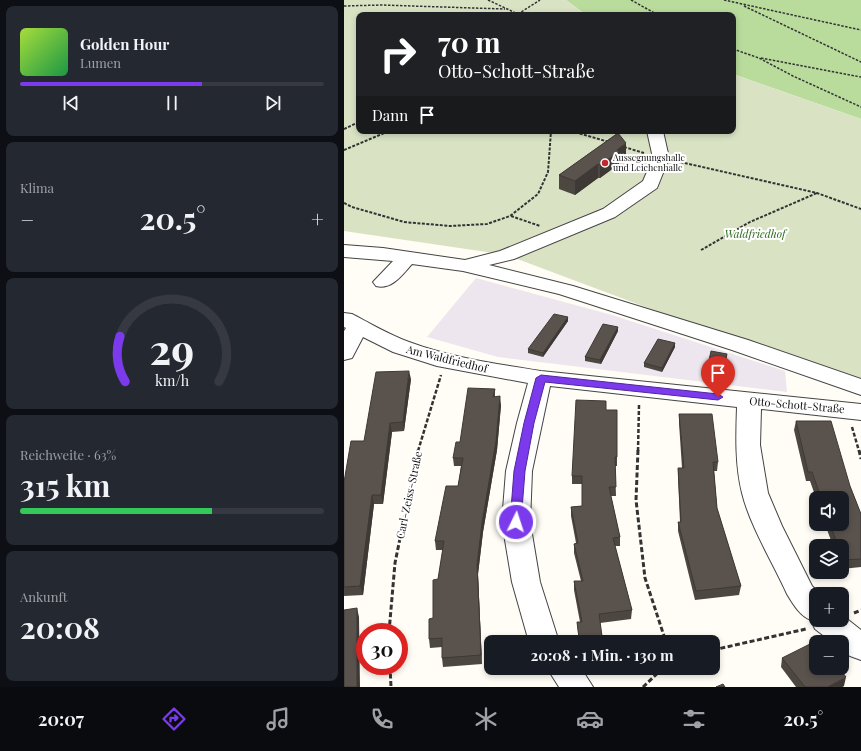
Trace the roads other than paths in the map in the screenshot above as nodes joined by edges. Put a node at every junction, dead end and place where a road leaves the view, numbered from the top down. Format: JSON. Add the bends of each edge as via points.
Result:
{"nodes":[{"id":1,"x":656,"y":134,"type":"edge"},
{"id":2,"x":344,"y":251,"type":"edge"},
{"id":3,"x":407,"y":258,"type":"junction"},
{"id":4,"x":463,"y":265,"type":"junction"},
{"id":5,"x":383,"y":282,"type":"dead end"},
{"id":6,"x":351,"y":323,"type":"edge"},
{"id":7,"x":344,"y":354,"type":"edge"},
{"id":8,"x":541,"y":378,"type":"junction"},
{"id":9,"x":861,"y":387,"type":"edge"},
{"id":10,"x":749,"y":400,"type":"junction"},
{"id":11,"x":854,"y":410,"type":"edge"},
{"id":12,"x":809,"y":601,"type":"edge"},
{"id":13,"x":836,"y":627,"type":"edge"},
{"id":14,"x":541,"y":635,"type":"edge"},
{"id":15,"x":861,"y":647,"type":"edge"},
{"id":16,"x":568,"y":675,"type":"edge"},
{"id":17,"x":577,"y":687,"type":"edge"}],
"edges":[{"from":1,"to":4,"type":"street","via":[[661,158],[651,184],[609,213],[507,255]]},
{"from":2,"to":3,"type":"street"},
{"from":3,"to":4,"type":"street"},
{"from":3,"to":5,"type":"street"},
{"from":4,"to":9,"type":"street","via":[[573,292]]},
{"from":6,"to":7,"type":"street"},
{"from":6,"to":8,"type":"street","name":"Am Waldfriedhof","via":[[401,347],[445,361]]},
{"from":8,"to":10,"type":"street","name":"Otto-Schott-Straße"},
{"from":8,"to":14,"type":"street","via":[[519,471],[516,522],[526,582]]},
{"from":10,"to":11,"type":"street","name":"Otto-Schott-Straße"},
{"from":10,"to":12,"type":"street","via":[[748,445],[755,493],[768,526],[802,594]]},
{"from":13,"to":15,"type":"street"},
{"from":16,"to":17,"type":"street"}]}
